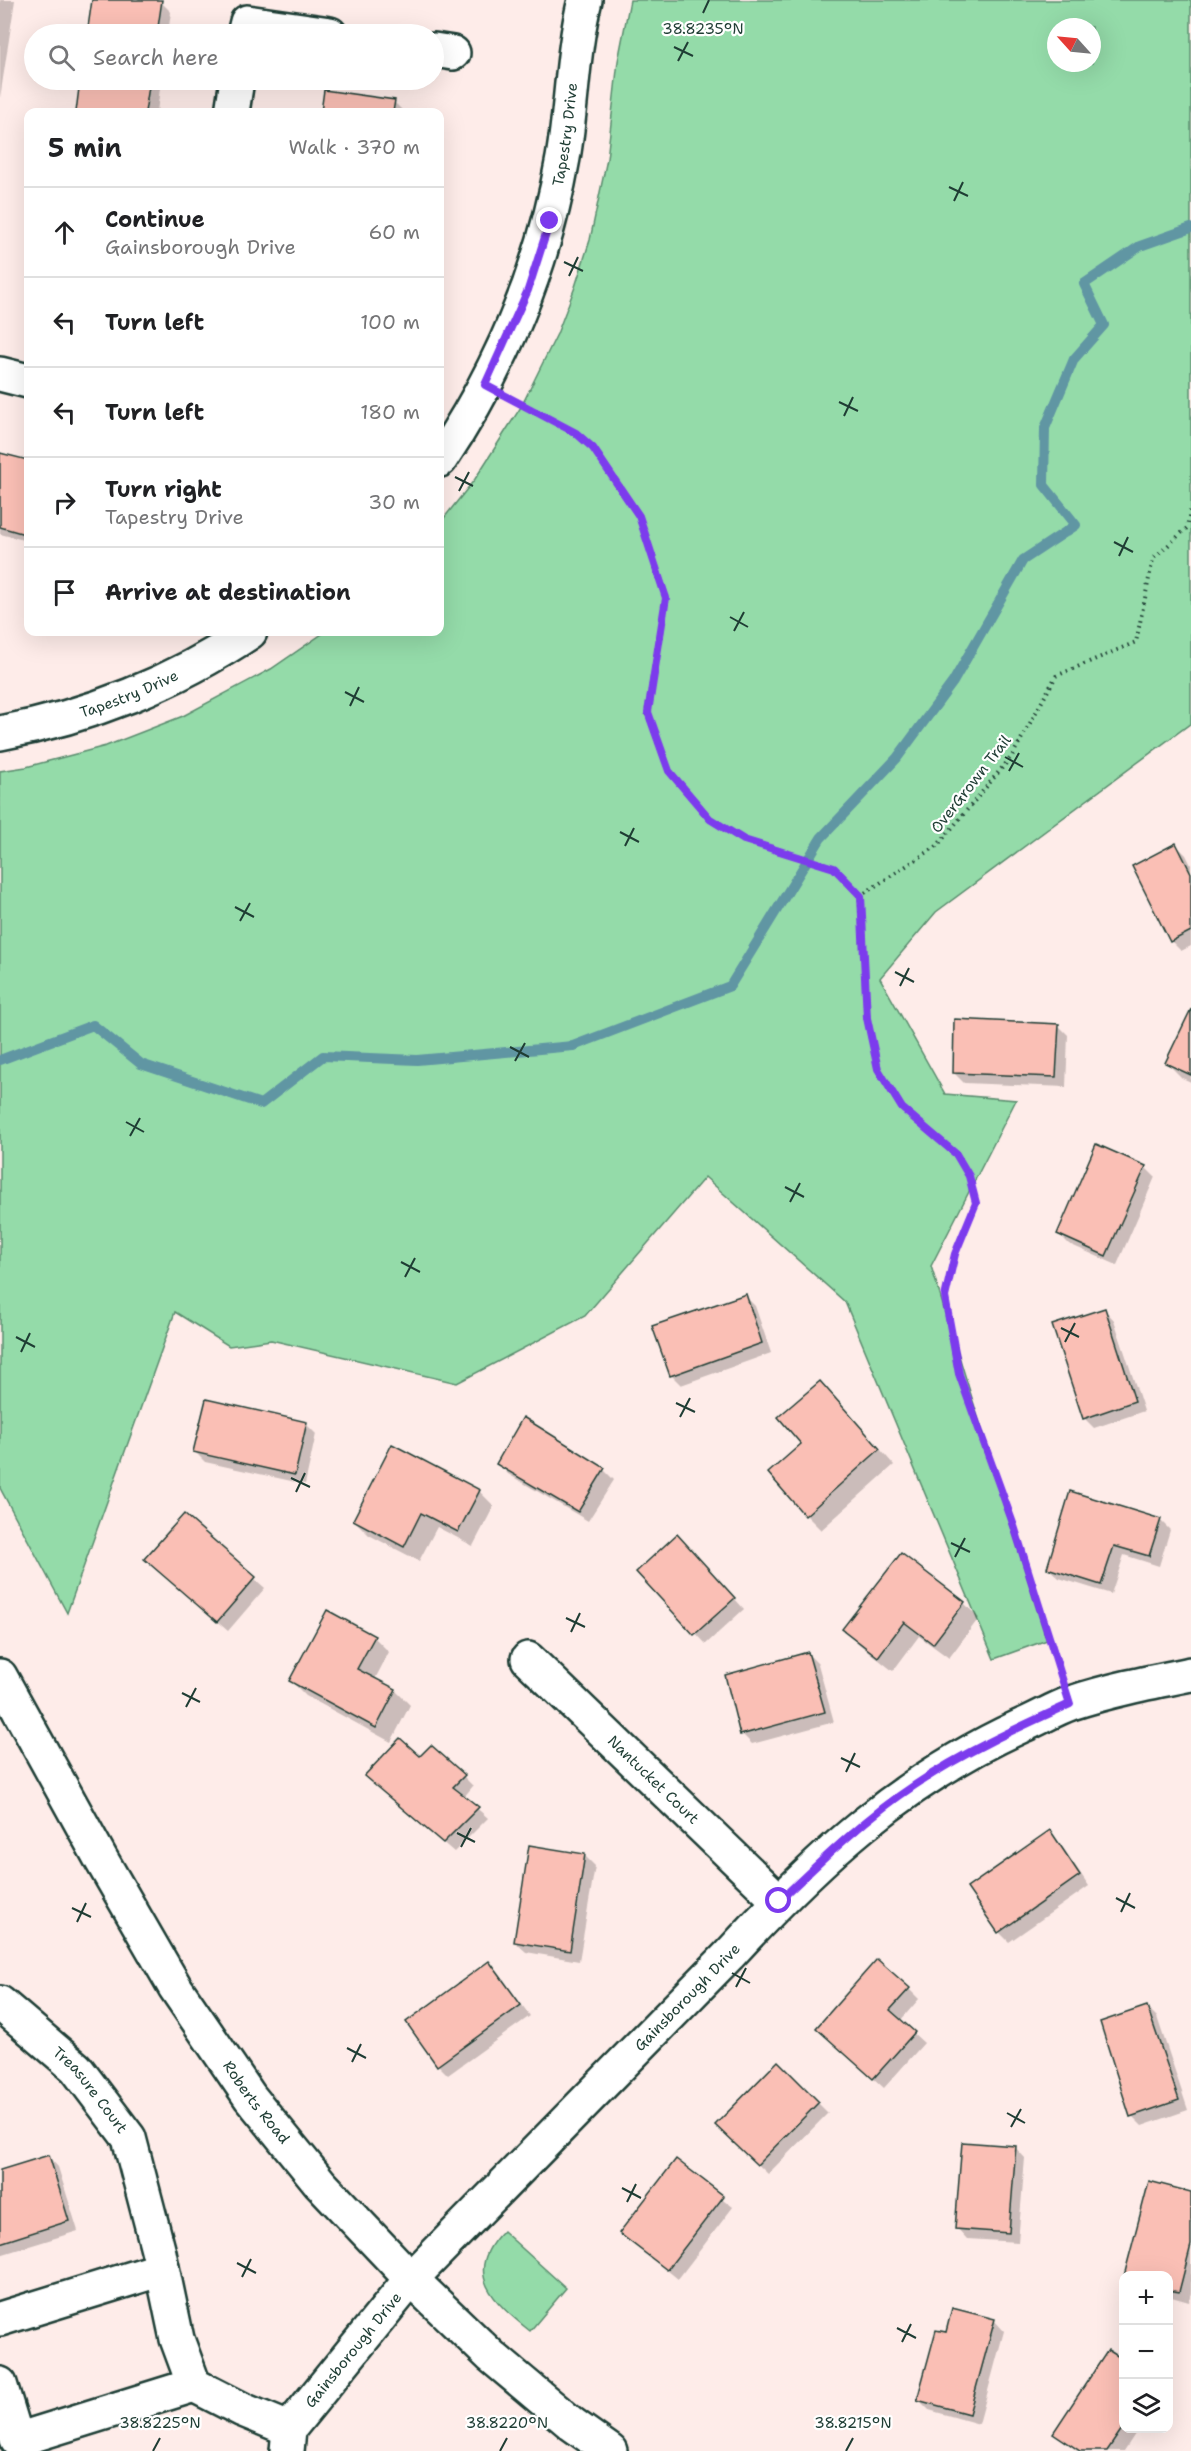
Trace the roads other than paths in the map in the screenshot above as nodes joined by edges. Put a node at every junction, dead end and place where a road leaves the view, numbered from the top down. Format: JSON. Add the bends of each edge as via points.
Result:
{"nodes":[{"id":1,"x":585,"y":0,"type":"edge"},
{"id":2,"x":246,"y":24,"type":"edge"},
{"id":3,"x":261,"y":24,"type":"edge"},
{"id":4,"x":235,"y":90,"type":"edge"},
{"id":5,"x":233,"y":108,"type":"edge"},
{"id":6,"x":0,"y":374,"type":"edge"},
{"id":7,"x":24,"y":380,"type":"edge"},
{"id":8,"x":444,"y":453,"type":"edge"},
{"id":9,"x":243,"y":636,"type":"edge"},
{"id":10,"x":0,"y":733,"type":"edge"},
{"id":11,"x":528,"y":1659,"type":"dead end"},
{"id":12,"x":1191,"y":1674,"type":"edge"},
{"id":13,"x":0,"y":1676,"type":"edge"},
{"id":14,"x":779,"y":1901,"type":"junction"},
{"id":15,"x":0,"y":2003,"type":"edge"},
{"id":16,"x":162,"y":2269,"type":"junction"},
{"id":17,"x":411,"y":2279,"type":"junction"},
{"id":18,"x":0,"y":2319,"type":"edge"},
{"id":19,"x":0,"y":2384,"type":"edge"},
{"id":20,"x":194,"y":2385,"type":"junction"},
{"id":21,"x":288,"y":2440,"type":"edge"},
{"id":22,"x":610,"y":2451,"type":"edge"}],
"edges":[{"from":1,"to":8,"type":"street","name":"Tapestry Drive","via":[[550,221],[528,290],[485,385]]},
{"from":2,"to":3,"type":"street"},
{"from":4,"to":5,"type":"street"},
{"from":6,"to":7,"type":"street"},
{"from":9,"to":10,"type":"street","name":"Tapestry Drive","via":[[149,687],[84,713]]},
{"from":11,"to":14,"type":"street","name":"Nantucket Court"},
{"from":12,"to":14,"type":"street","name":"Gainsborough Drive","via":[[1070,1704],[952,1761],[913,1786],[835,1848]]},
{"from":13,"to":17,"type":"street","name":"Roberts Road","via":[[175,1988],[271,2123],[320,2183]]},
{"from":14,"to":17,"type":"street","name":"Gainsborough Drive"},
{"from":15,"to":16,"type":"street","name":"Treasure Court","via":[[76,2068],[129,2138]]},
{"from":16,"to":18,"type":"street"},
{"from":16,"to":20,"type":"street","name":"Treasure Court","via":[[177,2339]]},
{"from":17,"to":21,"type":"street","name":"Gainsborough Drive"},
{"from":17,"to":22,"type":"street","name":"Roberts Road","via":[[490,2356]]},
{"from":19,"to":20,"type":"street","via":[[16,2440]]},
{"from":20,"to":21,"type":"street","via":[[243,2410]]}]}
